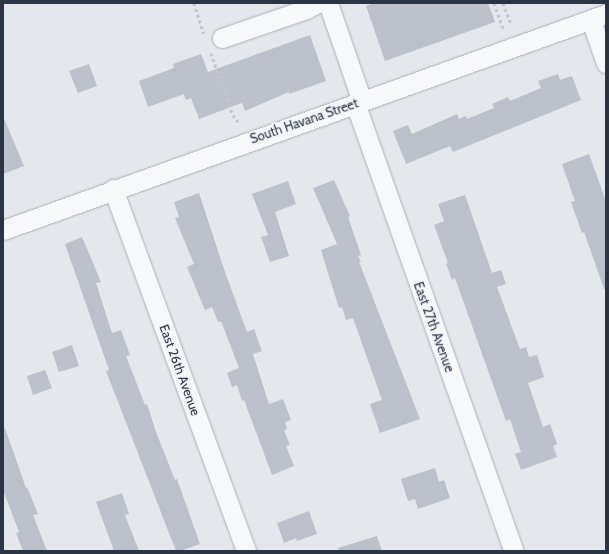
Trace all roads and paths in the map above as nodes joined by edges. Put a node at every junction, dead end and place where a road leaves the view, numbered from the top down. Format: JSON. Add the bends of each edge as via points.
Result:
{"nodes":[{"id":1,"x":194,"y":3,"type":"edge"},
{"id":2,"x":318,"y":3,"type":"edge"},
{"id":3,"x":328,"y":3,"type":"edge"},
{"id":4,"x":494,"y":3,"type":"edge"},
{"id":5,"x":503,"y":3,"type":"edge"},
{"id":6,"x":605,"y":3,"type":"edge"},
{"id":7,"x":606,"y":7,"type":"edge"},
{"id":8,"x":598,"y":17,"type":"edge"},
{"id":9,"x":511,"y":24,"type":"dead end"},
{"id":10,"x":503,"y":28,"type":"dead end"},
{"id":11,"x":213,"y":42,"type":"junction"},
{"id":12,"x":606,"y":63,"type":"edge"},
{"id":13,"x":359,"y":102,"type":"junction"},
{"id":14,"x":239,"y":123,"type":"dead end"},
{"id":15,"x":113,"y":189,"type":"junction"},
{"id":16,"x":3,"y":230,"type":"edge"},
{"id":17,"x":246,"y":551,"type":"edge"},
{"id":18,"x":514,"y":551,"type":"edge"}],
"edges":[{"from":1,"to":11,"type":"path"},
{"from":2,"to":11,"type":"street"},
{"from":3,"to":13,"type":"street","name":"East 27th Avenue"},
{"from":4,"to":10,"type":"path"},
{"from":5,"to":9,"type":"path"},
{"from":6,"to":7,"type":"street"},
{"from":8,"to":12,"type":"street"},
{"from":8,"to":13,"type":"street","name":"South Havana Street"},
{"from":11,"to":14,"type":"path","via":[[233,115]]},
{"from":13,"to":15,"type":"street","name":"South Havana Street"},
{"from":13,"to":18,"type":"street","name":"East 27th Avenue"},
{"from":15,"to":16,"type":"street","name":"South Havana Street"},
{"from":15,"to":17,"type":"street","name":"East 26th Avenue"}]}
